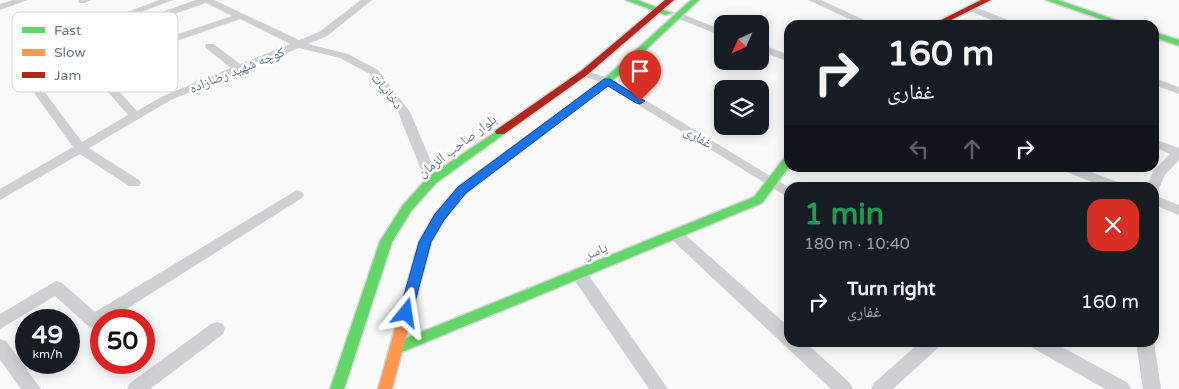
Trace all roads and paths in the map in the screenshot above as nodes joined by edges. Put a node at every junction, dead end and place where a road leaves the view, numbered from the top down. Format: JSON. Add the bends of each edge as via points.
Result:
{"nodes":[{"id":1,"x":23,"y":0,"type":"edge"},
{"id":2,"x":168,"y":0,"type":"edge"},
{"id":3,"x":206,"y":0,"type":"edge"},
{"id":4,"x":367,"y":0,"type":"edge"},
{"id":5,"x":630,"y":0,"type":"edge"},
{"id":6,"x":670,"y":0,"type":"edge"},
{"id":7,"x":695,"y":0,"type":"edge"},
{"id":8,"x":813,"y":0,"type":"edge"},
{"id":9,"x":987,"y":0,"type":"edge"},
{"id":10,"x":1050,"y":0,"type":"edge"},
{"id":11,"x":0,"y":6,"type":"edge"},
{"id":12,"x":970,"y":8,"type":"junction"},
{"id":13,"x":657,"y":10,"type":"junction"},
{"id":14,"x":133,"y":12,"type":"edge"},
{"id":15,"x":171,"y":12,"type":"edge"},
{"id":16,"x":677,"y":15,"type":"junction"},
{"id":17,"x":240,"y":16,"type":"junction"},
{"id":18,"x":859,"y":20,"type":"edge"},
{"id":19,"x":945,"y":20,"type":"edge"},
{"id":20,"x":1000,"y":20,"type":"edge"},
{"id":21,"x":1111,"y":20,"type":"edge"},
{"id":22,"x":714,"y":30,"type":"edge"},
{"id":23,"x":1159,"y":36,"type":"edge"},
{"id":24,"x":178,"y":38,"type":"edge"},
{"id":25,"x":1179,"y":42,"type":"edge"},
{"id":26,"x":300,"y":45,"type":"junction"},
{"id":27,"x":210,"y":46,"type":"dead end"},
{"id":28,"x":769,"y":51,"type":"edge"},
{"id":29,"x":784,"y":57,"type":"edge"},
{"id":30,"x":240,"y":69,"type":"junction"},
{"id":31,"x":584,"y":73,"type":"junction"},
{"id":32,"x":607,"y":81,"type":"junction"},
{"id":33,"x":1159,"y":83,"type":"edge"},
{"id":34,"x":1179,"y":91,"type":"edge"},
{"id":35,"x":39,"y":92,"type":"edge"},
{"id":36,"x":115,"y":92,"type":"edge"},
{"id":37,"x":135,"y":116,"type":"junction"},
{"id":38,"x":1159,"y":145,"type":"edge"},
{"id":39,"x":80,"y":148,"type":"junction"},
{"id":40,"x":1179,"y":153,"type":"edge"},
{"id":41,"x":784,"y":165,"type":"edge"},
{"id":42,"x":1079,"y":172,"type":"edge"},
{"id":43,"x":432,"y":180,"type":"junction"},
{"id":44,"x":771,"y":181,"type":"junction"},
{"id":45,"x":1105,"y":182,"type":"edge"},
{"id":46,"x":1156,"y":182,"type":"edge"},
{"id":47,"x":134,"y":184,"type":"dead end"},
{"id":48,"x":784,"y":190,"type":"edge"},
{"id":49,"x":0,"y":195,"type":"edge"},
{"id":50,"x":297,"y":196,"type":"dead end"},
{"id":51,"x":1159,"y":202,"type":"edge"},
{"id":52,"x":1179,"y":210,"type":"edge"},
{"id":53,"x":676,"y":235,"type":"junction"},
{"id":54,"x":579,"y":274,"type":"junction"},
{"id":55,"x":0,"y":322,"type":"edge"},
{"id":56,"x":217,"y":329,"type":"dead end"},
{"id":57,"x":784,"y":333,"type":"edge"},
{"id":58,"x":0,"y":346,"type":"edge"},
{"id":59,"x":798,"y":347,"type":"edge"},
{"id":60,"x":927,"y":347,"type":"edge"},
{"id":61,"x":1046,"y":347,"type":"edge"},
{"id":62,"x":1146,"y":347,"type":"edge"},
{"id":63,"x":397,"y":348,"type":"junction"},
{"id":64,"x":26,"y":387,"type":"edge"},
{"id":65,"x":136,"y":389,"type":"edge"},
{"id":66,"x":337,"y":389,"type":"edge"},
{"id":67,"x":385,"y":389,"type":"edge"},
{"id":68,"x":659,"y":389,"type":"edge"},
{"id":69,"x":844,"y":389,"type":"edge"},
{"id":70,"x":880,"y":389,"type":"edge"},
{"id":71,"x":1122,"y":389,"type":"edge"},
{"id":72,"x":1152,"y":389,"type":"edge"}],
"edges":[{"from":1,"to":11,"type":"street"},
{"from":2,"to":14,"type":"street"},
{"from":3,"to":15,"type":"street"},
{"from":3,"to":17,"type":"street","name":"دخانیات"},
{"from":4,"to":26,"type":"street","name":"کوچه شهید رضازاده","via":[[323,34]]},
{"from":5,"to":13,"type":"main road"},
{"from":6,"to":13,"type":"main road","name":"بلوار صاحب الزمان"},
{"from":7,"to":16,"type":"main road"},
{"from":8,"to":18,"type":"street"},
{"from":9,"to":12,"type":"main road"},
{"from":10,"to":21,"type":"main road"},
{"from":12,"to":19,"type":"main road"},
{"from":12,"to":20,"type":"street"},
{"from":13,"to":16,"type":"main road"},
{"from":13,"to":31,"type":"main road","name":"بلوار صاحب الزمان"},
{"from":16,"to":22,"type":"street"},
{"from":16,"to":32,"type":"main road"},
{"from":17,"to":24,"type":"street"},
{"from":17,"to":26,"type":"street","name":"دخانیات"},
{"from":23,"to":25,"type":"main road"},
{"from":26,"to":30,"type":"street","name":"کوچه شهید رضازاده"},
{"from":26,"to":43,"type":"street","name":"دخانیات","via":[[344,56],[374,72],[404,112]]},
{"from":27,"to":30,"type":"street"},
{"from":28,"to":29,"type":"street"},
{"from":30,"to":37,"type":"street","name":"کوچه شهید رضازاده","via":[[167,98]]},
{"from":31,"to":32,"type":"street","name":"غفاری"},
{"from":31,"to":43,"type":"main road","name":"بلوار صاحب الزمان"},
{"from":32,"to":44,"type":"street","name":"غفاری"},
{"from":32,"to":63,"type":"main road","via":[[462,190],[439,217],[425,242]]},
{"from":33,"to":34,"type":"street"},
{"from":35,"to":39,"type":"street"},
{"from":36,"to":37,"type":"street"},
{"from":37,"to":39,"type":"street","name":"کوچه شهید رضازاده"},
{"from":38,"to":40,"type":"street"},
{"from":39,"to":47,"type":"street"},
{"from":39,"to":49,"type":"street","name":"کوچه شهید رضازاده"},
{"from":40,"to":46,"type":"street","via":[[1159,173]]},
{"from":41,"to":44,"type":"main road","name":"یاسر"},
{"from":42,"to":45,"type":"street"},
{"from":43,"to":66,"type":"main road","name":"بلوار صاحب الزمان","via":[[407,208],[386,240]]},
{"from":44,"to":48,"type":"street","name":"غفاری"},
{"from":44,"to":53,"type":"main road","name":"یاسر","via":[[758,200]]},
{"from":50,"to":55,"type":"street","via":[[94,321],[56,287]]},
{"from":51,"to":52,"type":"street"},
{"from":53,"to":54,"type":"main road","name":"یاسر"},
{"from":53,"to":57,"type":"street"},
{"from":54,"to":63,"type":"main road","name":"یاسر"},
{"from":54,"to":68,"type":"street"},
{"from":56,"to":65,"type":"street"},
{"from":58,"to":64,"type":"street"},
{"from":59,"to":69,"type":"street"},
{"from":60,"to":70,"type":"street"},
{"from":61,"to":71,"type":"street"},
{"from":62,"to":72,"type":"street"},
{"from":63,"to":67,"type":"main road"}]}
